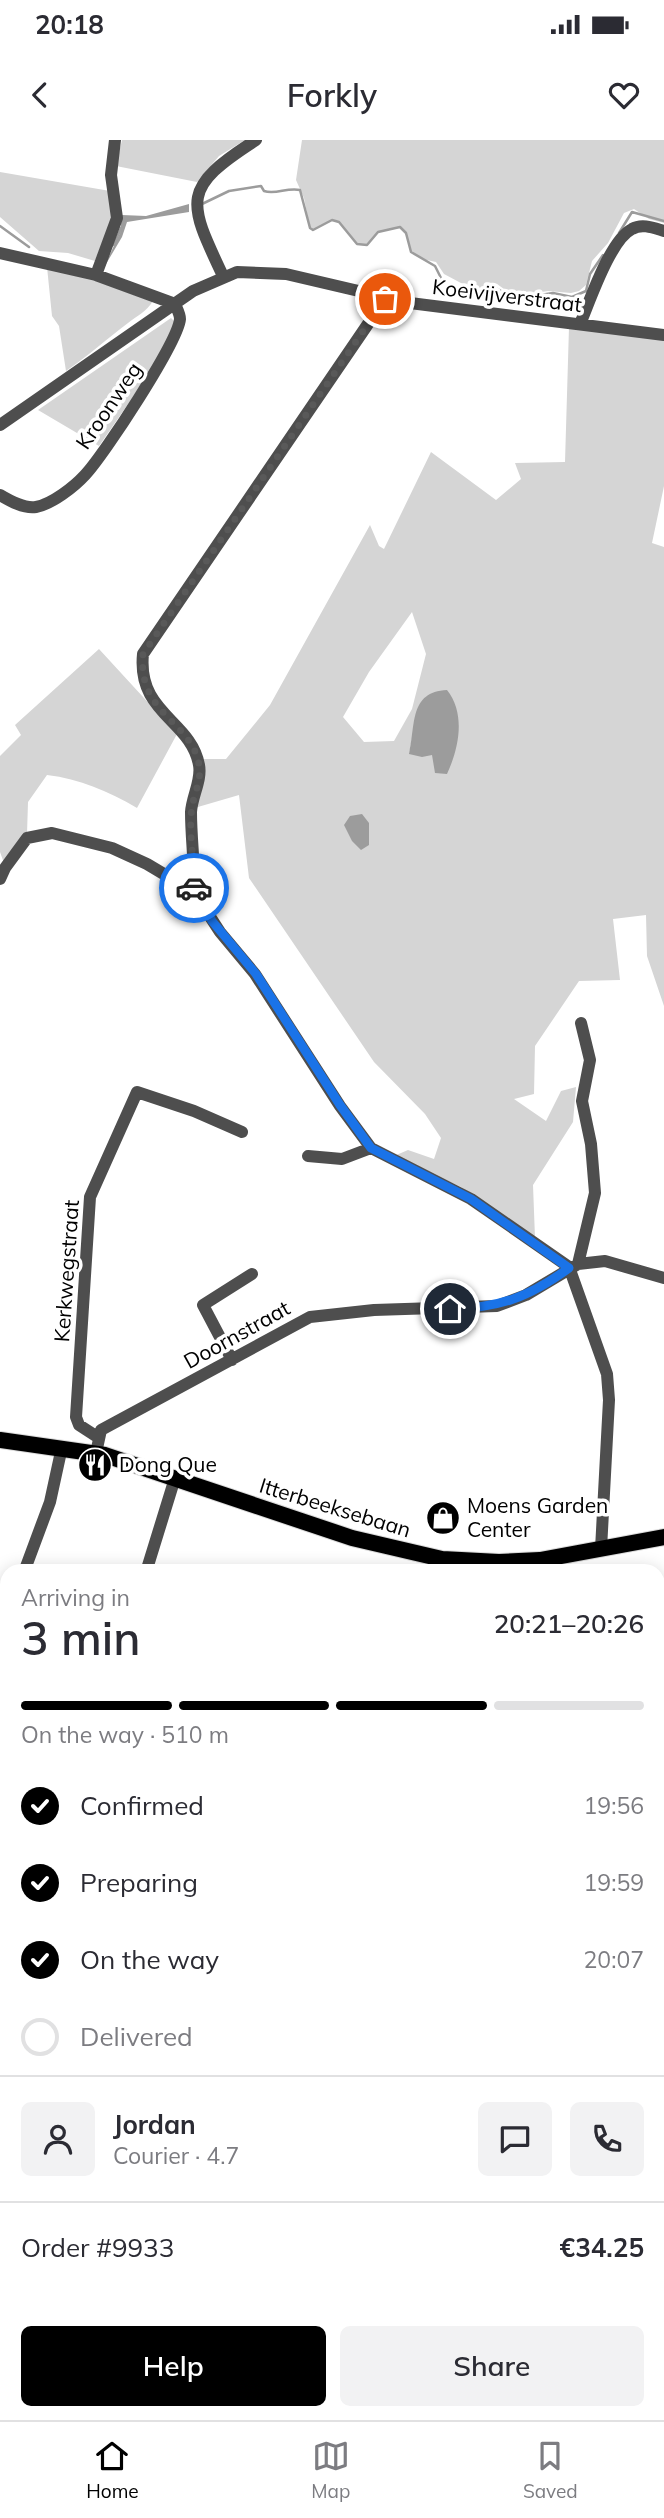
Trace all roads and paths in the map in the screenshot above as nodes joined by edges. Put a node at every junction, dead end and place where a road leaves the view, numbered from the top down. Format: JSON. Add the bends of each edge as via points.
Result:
{"nodes":[{"id":1,"x":115,"y":140,"type":"edge"},
{"id":2,"x":256,"y":140,"type":"edge"},
{"id":3,"x":664,"y":231,"type":"edge"},
{"id":4,"x":0,"y":253,"type":"edge"},
{"id":5,"x":96,"y":275,"type":"junction"},
{"id":6,"x":223,"y":276,"type":"junction"},
{"id":7,"x":385,"y":299,"type":"junction"},
{"id":8,"x":175,"y":304,"type":"junction"},
{"id":9,"x":580,"y":324,"type":"junction"},
{"id":10,"x":664,"y":335,"type":"edge"},
{"id":11,"x":0,"y":425,"type":"edge"},
{"id":12,"x":0,"y":495,"type":"edge"},
{"id":13,"x":0,"y":879,"type":"edge"},
{"id":14,"x":190,"y":890,"type":"junction"},
{"id":15,"x":581,"y":1023,"type":"dead end"},
{"id":16,"x":242,"y":1132,"type":"dead end"},
{"id":17,"x":371,"y":1148,"type":"junction"},
{"id":18,"x":308,"y":1156,"type":"dead end"},
{"id":19,"x":573,"y":1266,"type":"junction"},
{"id":20,"x":252,"y":1274,"type":"dead end"},
{"id":21,"x":664,"y":1278,"type":"edge"},
{"id":22,"x":232,"y":1360,"type":"junction"},
{"id":23,"x":0,"y":1440,"type":"edge"},
{"id":24,"x":97,"y":1445,"type":"junction"},
{"id":25,"x":62,"y":1447,"type":"junction"},
{"id":26,"x":175,"y":1478,"type":"junction"},
{"id":27,"x":664,"y":1537,"type":"edge"},
{"id":28,"x":601,"y":1549,"type":"junction"},
{"id":29,"x":27,"y":1564,"type":"edge"},
{"id":30,"x":148,"y":1564,"type":"edge"}],
"edges":[{"from":1,"to":5,"type":"street","via":[[111,175],[117,218]]},
{"from":2,"to":6,"type":"street","via":[[209,174],[195,206]]},
{"from":3,"to":9,"type":"street","via":[[632,228],[621,239]]},
{"from":4,"to":5,"type":"street"},
{"from":5,"to":8,"type":"street"},
{"from":6,"to":7,"type":"street","name":"Koeivijverstraat","via":[[258,271],[286,274]]},
{"from":6,"to":8,"type":"street","name":"Koeivijverstraat"},
{"from":7,"to":9,"type":"street","name":"Koeivijverstraat"},
{"from":7,"to":14,"type":"street","via":[[143,654],[144,685],[199,763],[191,809]]},
{"from":8,"to":11,"type":"street","name":"Koeivijverstraat"},
{"from":8,"to":12,"type":"street","name":"Kroonweg","via":[[180,316],[177,332],[163,361],[87,474],[37,507]]},
{"from":9,"to":10,"type":"street","name":"Koeivijverstraat"},
{"from":13,"to":14,"type":"street","via":[[27,838],[52,833],[112,848]]},
{"from":14,"to":17,"type":"street","via":[[256,974]]},
{"from":15,"to":19,"type":"street","via":[[590,1060],[582,1101],[592,1144],[594,1193]]},
{"from":16,"to":24,"type":"street","name":"Kerkwegstraat","via":[[137,1092],[95,1185],[88,1218],[76,1417]]},
{"from":17,"to":18,"type":"street","via":[[342,1159]]},
{"from":17,"to":19,"type":"street","via":[[471,1199]]},
{"from":19,"to":21,"type":"street","via":[[605,1261]]},
{"from":19,"to":22,"type":"street","name":"Doornstraat","via":[[526,1295],[497,1306],[310,1317]]},
{"from":19,"to":28,"type":"street","via":[[607,1374]]},
{"from":20,"to":22,"type":"street","via":[[203,1305]]},
{"from":22,"to":24,"type":"street","name":"Doornstraat","via":[[101,1430]]},
{"from":23,"to":25,"type":"main road","name":"Itterbeeksebaan"},
{"from":24,"to":25,"type":"main road","name":"Itterbeeksebaan"},
{"from":24,"to":26,"type":"main road","name":"Itterbeeksebaan"},
{"from":25,"to":29,"type":"street","via":[[50,1502]]},
{"from":26,"to":28,"type":"main road","name":"Itterbeeksebaan","via":[[352,1538],[421,1555],[499,1562]]},
{"from":26,"to":30,"type":"street"},
{"from":27,"to":28,"type":"main road","name":"Itterbeeksebaan"}]}
